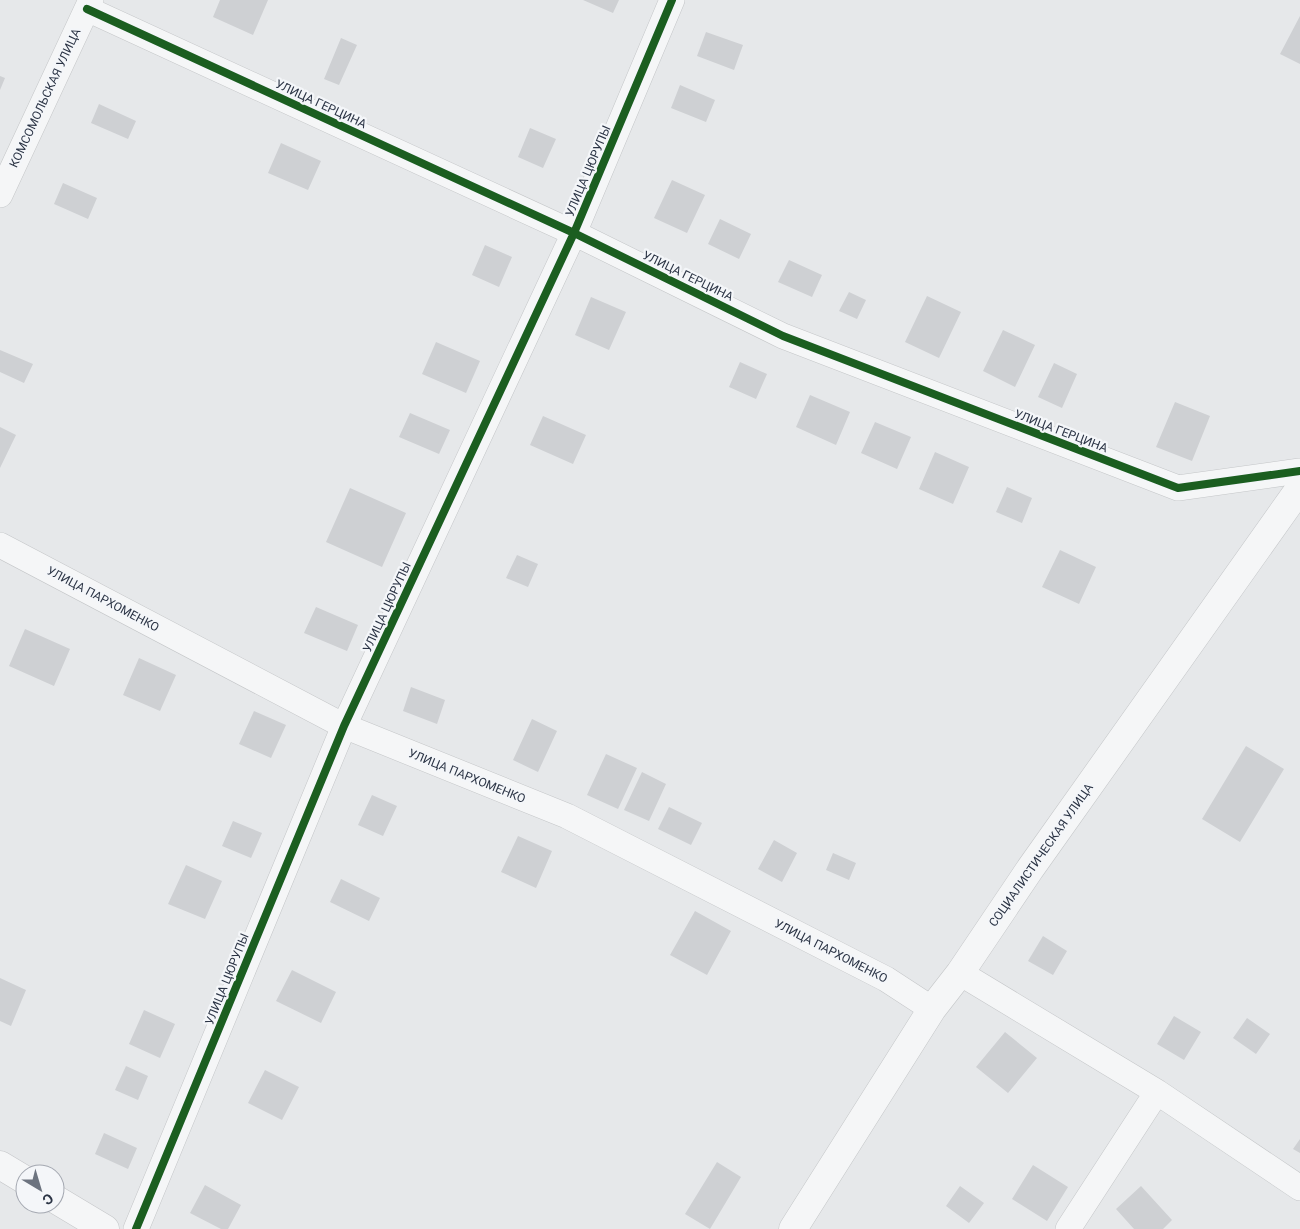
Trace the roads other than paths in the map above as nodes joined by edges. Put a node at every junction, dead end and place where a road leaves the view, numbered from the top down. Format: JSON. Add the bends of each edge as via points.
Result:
{"nodes":[{"id":1,"x":672,"y":0,"type":"edge"},
{"id":2,"x":89,"y":4,"type":"edge"},
{"id":3,"x":0,"y":195,"type":"edge"},
{"id":4,"x":574,"y":233,"type":"junction"},
{"id":5,"x":1300,"y":471,"type":"edge"},
{"id":6,"x":1300,"y":488,"type":"edge"},
{"id":7,"x":0,"y":545,"type":"edge"},
{"id":8,"x":344,"y":726,"type":"junction"},
{"id":9,"x":960,"y":973,"type":"junction"},
{"id":10,"x":932,"y":1009,"type":"junction"},
{"id":11,"x":1157,"y":1092,"type":"junction"},
{"id":12,"x":0,"y":1165,"type":"edge"},
{"id":13,"x":15,"y":1174,"type":"edge"},
{"id":14,"x":1300,"y":1188,"type":"edge"},
{"id":15,"x":65,"y":1205,"type":"edge"},
{"id":16,"x":105,"y":1229,"type":"edge"},
{"id":17,"x":136,"y":1229,"type":"edge"},
{"id":18,"x":793,"y":1229,"type":"edge"},
{"id":19,"x":1068,"y":1229,"type":"edge"}],
"edges":[{"from":1,"to":4,"type":"street","name":"УЛИЦА ЦЮРУПЫ"},
{"from":2,"to":3,"type":"street","name":"КОМСОМОЛЬСКАЯ УЛИЦА"},
{"from":2,"to":4,"type":"street","name":"УЛИЦА ГЕРЦИНА"},
{"from":4,"to":5,"type":"street","name":"УЛИЦА ГЕРЦИНА","via":[[782,336],[1178,488]]},
{"from":4,"to":8,"type":"street","name":"УЛИЦА ЦЮРУПЫ"},
{"from":6,"to":9,"type":"street","name":"СОЦИАЛИСТИЧЕСКАЯ УЛИЦА"},
{"from":7,"to":8,"type":"street","name":"УЛИЦА ПАРХОМЕНКО"},
{"from":8,"to":10,"type":"street","name":"УЛИЦА ПАРХОМЕНКО","via":[[567,816],[886,979]]},
{"from":8,"to":17,"type":"street","name":"УЛИЦА ЦЮРУПЫ"},
{"from":9,"to":10,"type":"street","name":"СОЦИАЛИСТИЧЕСКАЯ УЛИЦА"},
{"from":9,"to":11,"type":"street"},
{"from":10,"to":18,"type":"street","name":"СОЦИАЛИСТИЧЕСКАЯ УЛИЦА"},
{"from":11,"to":14,"type":"street"},
{"from":11,"to":19,"type":"street"},
{"from":12,"to":13,"type":"street"},
{"from":15,"to":16,"type":"street"}]}
